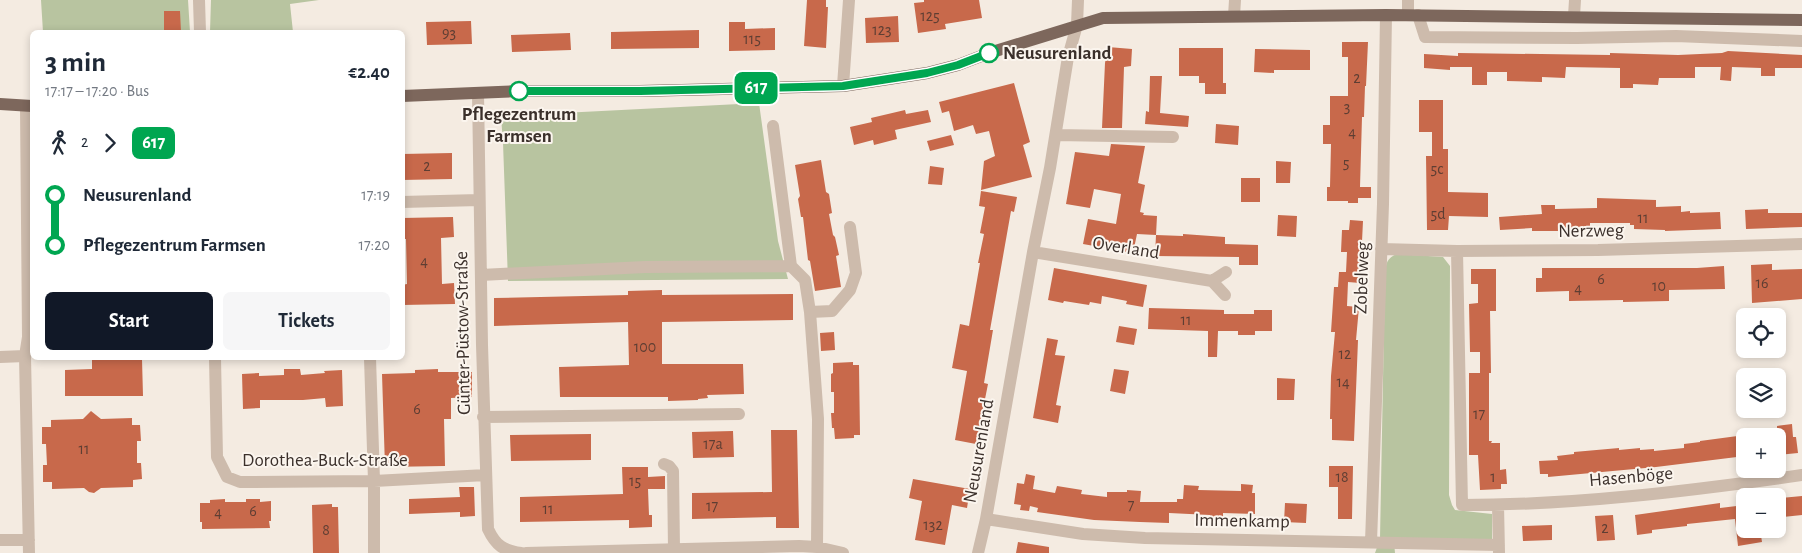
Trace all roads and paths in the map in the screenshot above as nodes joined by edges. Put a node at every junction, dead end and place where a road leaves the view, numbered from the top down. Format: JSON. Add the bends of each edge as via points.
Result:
{"nodes":[{"id":1,"x":199,"y":0,"type":"edge"},
{"id":2,"x":849,"y":0,"type":"edge"},
{"id":3,"x":1078,"y":0,"type":"edge"},
{"id":4,"x":1235,"y":0,"type":"edge"},
{"id":5,"x":1408,"y":0,"type":"edge"},
{"id":6,"x":1575,"y":0,"type":"edge"},
{"id":7,"x":1386,"y":15,"type":"junction"},
{"id":8,"x":1413,"y":15,"type":"junction"},
{"id":9,"x":1234,"y":16,"type":"junction"},
{"id":10,"x":1574,"y":16,"type":"junction"},
{"id":11,"x":1802,"y":20,"type":"edge"},
{"id":12,"x":1076,"y":25,"type":"junction"},
{"id":13,"x":200,"y":30,"type":"edge"},
{"id":14,"x":1802,"y":41,"type":"edge"},
{"id":15,"x":843,"y":86,"type":"junction"},
{"id":16,"x":478,"y":93,"type":"junction"},
{"id":17,"x":405,"y":96,"type":"edge"},
{"id":18,"x":0,"y":104,"type":"edge"},
{"id":19,"x":29,"y":106,"type":"edge"},
{"id":20,"x":772,"y":126,"type":"dead end"},
{"id":21,"x":1056,"y":135,"type":"junction"},
{"id":22,"x":1173,"y":138,"type":"dead end"},
{"id":23,"x":479,"y":200,"type":"junction"},
{"id":24,"x":405,"y":202,"type":"edge"},
{"id":25,"x":850,"y":228,"type":"dead end"},
{"id":26,"x":1802,"y":244,"type":"edge"},
{"id":27,"x":1381,"y":249,"type":"junction"},
{"id":28,"x":1457,"y":251,"type":"junction"},
{"id":29,"x":1033,"y":252,"type":"junction"},
{"id":30,"x":792,"y":266,"type":"junction"},
{"id":31,"x":1226,"y":272,"type":"dead end"},
{"id":32,"x":481,"y":275,"type":"junction"},
{"id":33,"x":1212,"y":281,"type":"junction"},
{"id":34,"x":1225,"y":295,"type":"dead end"},
{"id":35,"x":810,"y":312,"type":"junction"},
{"id":36,"x":25,"y":356,"type":"junction"},
{"id":37,"x":0,"y":357,"type":"edge"},
{"id":38,"x":215,"y":360,"type":"edge"},
{"id":39,"x":370,"y":360,"type":"edge"},
{"id":40,"x":739,"y":414,"type":"dead end"},
{"id":41,"x":484,"y":416,"type":"junction"},
{"id":42,"x":664,"y":464,"type":"dead end"},
{"id":43,"x":486,"y":475,"type":"junction"},
{"id":44,"x":1802,"y":475,"type":"edge"},
{"id":45,"x":374,"y":481,"type":"junction"},
{"id":46,"x":1498,"y":505,"type":"junction"},
{"id":47,"x":986,"y":519,"type":"junction"},
{"id":48,"x":0,"y":540,"type":"edge"},
{"id":49,"x":28,"y":540,"type":"junction"},
{"id":50,"x":1371,"y":542,"type":"junction"},
{"id":51,"x":817,"y":547,"type":"junction"},
{"id":52,"x":674,"y":548,"type":"junction"},
{"id":53,"x":1499,"y":549,"type":"edge"},
{"id":54,"x":505,"y":552,"type":"edge"},
{"id":55,"x":21,"y":553,"type":"edge"},
{"id":56,"x":28,"y":553,"type":"edge"},
{"id":57,"x":374,"y":553,"type":"edge"},
{"id":58,"x":521,"y":553,"type":"edge"},
{"id":59,"x":526,"y":553,"type":"edge"},
{"id":60,"x":843,"y":553,"type":"edge"},
{"id":61,"x":978,"y":553,"type":"edge"}],
"edges":[{"from":1,"to":13,"type":"street"},
{"from":2,"to":15,"type":"street"},
{"from":3,"to":12,"type":"street","name":"Neusurenland"},
{"from":4,"to":9,"type":"street"},
{"from":5,"to":8,"type":"street"},
{"from":6,"to":10,"type":"street"},
{"from":7,"to":8,"type":"main road"},
{"from":7,"to":9,"type":"main road"},
{"from":7,"to":27,"type":"street","name":"Zobelweg"},
{"from":8,"to":10,"type":"main road"},
{"from":8,"to":14,"type":"street","via":[[1425,37],[1676,36]]},
{"from":9,"to":12,"type":"main road","via":[[1103,18]]},
{"from":10,"to":11,"type":"main road"},
{"from":12,"to":15,"type":"main road","via":[[958,65]]},
{"from":12,"to":21,"type":"street","name":"Neusurenland"},
{"from":15,"to":16,"type":"main road"},
{"from":16,"to":17,"type":"main road"},
{"from":16,"to":23,"type":"street","name":"Günter-Püstow-Straße"},
{"from":18,"to":19,"type":"main road"},
{"from":19,"to":36,"type":"street","via":[[28,337]]},
{"from":20,"to":30,"type":"street"},
{"from":21,"to":22,"type":"street"},
{"from":21,"to":29,"type":"street","name":"Neusurenland"},
{"from":23,"to":24,"type":"street"},
{"from":23,"to":32,"type":"street","name":"Günter-Püstow-Straße"},
{"from":25,"to":35,"type":"street","via":[[856,273],[850,290],[832,311]]},
{"from":26,"to":28,"type":"street","name":"Nerzweg"},
{"from":27,"to":28,"type":"street","name":"Nerzweg"},
{"from":27,"to":50,"type":"street","name":"Zobelweg"},
{"from":28,"to":46,"type":"street","name":"Hasenböge","via":[[1462,505]]},
{"from":29,"to":33,"type":"street","name":"Overland"},
{"from":29,"to":47,"type":"street","name":"Neusurenland"},
{"from":30,"to":32,"type":"street","via":[[619,268]]},
{"from":30,"to":35,"type":"street","via":[[805,280]]},
{"from":31,"to":33,"type":"street"},
{"from":32,"to":41,"type":"street","name":"Günter-Püstow-Straße"},
{"from":33,"to":34,"type":"street"},
{"from":35,"to":51,"type":"street","via":[[818,419]]},
{"from":36,"to":37,"type":"street"},
{"from":36,"to":49,"type":"street"},
{"from":38,"to":45,"type":"street","name":"Dorothea-Buck-Straße","via":[[217,457],[227,477],[240,482]]},
{"from":39,"to":45,"type":"street"},
{"from":40,"to":41,"type":"street"},
{"from":41,"to":43,"type":"street","name":"Günter-Püstow-Straße"},
{"from":42,"to":52,"type":"street","via":[[673,471]]},
{"from":43,"to":45,"type":"street","name":"Dorothea-Buck-Straße"},
{"from":43,"to":54,"type":"street","name":"Günter-Püstow-Straße","via":[[488,529]]},
{"from":44,"to":46,"type":"street","name":"Hasenböge","via":[[1630,497]]},
{"from":45,"to":57,"type":"street"},
{"from":46,"to":53,"type":"street"},
{"from":47,"to":50,"type":"street","name":"Immenkamp","via":[[1083,534],[1145,538]]},
{"from":47,"to":61,"type":"street","name":"Neusurenland"},
{"from":48,"to":49,"type":"street"},
{"from":49,"to":55,"type":"street"},
{"from":49,"to":56,"type":"street"},
{"from":50,"to":53,"type":"street","name":"Immenkamp"},
{"from":51,"to":52,"type":"street"},
{"from":51,"to":60,"type":"street"},
{"from":52,"to":59,"type":"street"},
{"from":54,"to":58,"type":"street","name":"Günter-Püstow-Straße"}]}
